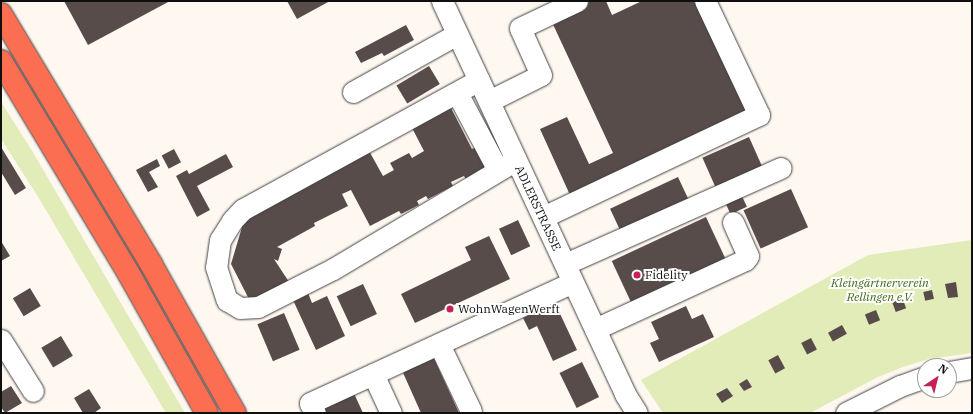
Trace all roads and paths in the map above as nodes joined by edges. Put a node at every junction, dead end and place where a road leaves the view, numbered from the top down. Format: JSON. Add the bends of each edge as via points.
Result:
{"nodes":[{"id":1,"x":442,"y":1,"type":"edge"},
{"id":2,"x":577,"y":1,"type":"edge"},
{"id":3,"x":705,"y":1,"type":"edge"},
{"id":4,"x":1,"y":14,"type":"edge"},
{"id":5,"x":458,"y":34,"type":"junction"},
{"id":6,"x":1,"y":60,"type":"edge"},
{"id":7,"x":479,"y":80,"type":"junction"},
{"id":8,"x":353,"y":92,"type":"dead end"},
{"id":9,"x":456,"y":93,"type":"junction"},
{"id":10,"x":489,"y":101,"type":"junction"},
{"id":11,"x":516,"y":160,"type":"junction"},
{"id":12,"x":781,"y":168,"type":"dead end"},
{"id":13,"x":498,"y":170,"type":"junction"},
{"id":14,"x":543,"y":217,"type":"junction"},
{"id":15,"x":733,"y":222,"type":"dead end"},
{"id":16,"x":569,"y":273,"type":"junction"},
{"id":17,"x":595,"y":329,"type":"junction"},
{"id":18,"x":1,"y":340,"type":"edge"},
{"id":19,"x":439,"y":344,"type":"junction"},
{"id":20,"x":972,"y":368,"type":"edge"},
{"id":21,"x":957,"y":371,"type":"edge"},
{"id":22,"x":373,"y":374,"type":"junction"},
{"id":23,"x":917,"y":380,"type":"edge"},
{"id":24,"x":33,"y":391,"type":"dead end"},
{"id":25,"x":470,"y":411,"type":"dead end"},
{"id":26,"x":207,"y":413,"type":"edge"},
{"id":27,"x":235,"y":413,"type":"edge"},
{"id":28,"x":315,"y":413,"type":"edge"},
{"id":29,"x":391,"y":413,"type":"edge"},
{"id":30,"x":637,"y":413,"type":"edge"},
{"id":31,"x":846,"y":413,"type":"edge"}],
"edges":[{"from":1,"to":5,"type":"street","name":"ADLERSTRASSE"},
{"from":2,"to":10,"type":"street","via":[[520,28],[541,75]]},
{"from":3,"to":14,"type":"street","via":[[759,115]]},
{"from":4,"to":27,"type":"highway","via":[[139,244]]},
{"from":5,"to":7,"type":"street","name":"ADLERSTRASSE"},
{"from":5,"to":8,"type":"street"},
{"from":6,"to":26,"type":"highway","via":[[126,270]]},
{"from":7,"to":9,"type":"street"},
{"from":7,"to":10,"type":"street","name":"ADLERSTRASSE"},
{"from":9,"to":13,"type":"street"},
{"from":9,"to":13,"type":"street","via":[[243,209],[220,240],[216,266],[227,300],[240,308],[258,307],[333,269]]},
{"from":10,"to":11,"type":"street","name":"ADLERSTRASSE"},
{"from":11,"to":13,"type":"street"},
{"from":11,"to":14,"type":"street","name":"ADLERSTRASSE"},
{"from":12,"to":16,"type":"street"},
{"from":14,"to":16,"type":"street","name":"ADLERSTRASSE"},
{"from":15,"to":17,"type":"street","via":[[748,256],[745,260]]},
{"from":16,"to":17,"type":"street","name":"ADLERSTRASSE"},
{"from":16,"to":19,"type":"street"},
{"from":17,"to":30,"type":"street","name":"ADLERSTRASSE"},
{"from":18,"to":24,"type":"street"},
{"from":19,"to":22,"type":"street"},
{"from":19,"to":25,"type":"street"},
{"from":20,"to":21,"type":"street"},
{"from":22,"to":28,"type":"street","via":[[310,403]]},
{"from":22,"to":29,"type":"street"},
{"from":23,"to":31,"type":"street"}]}
